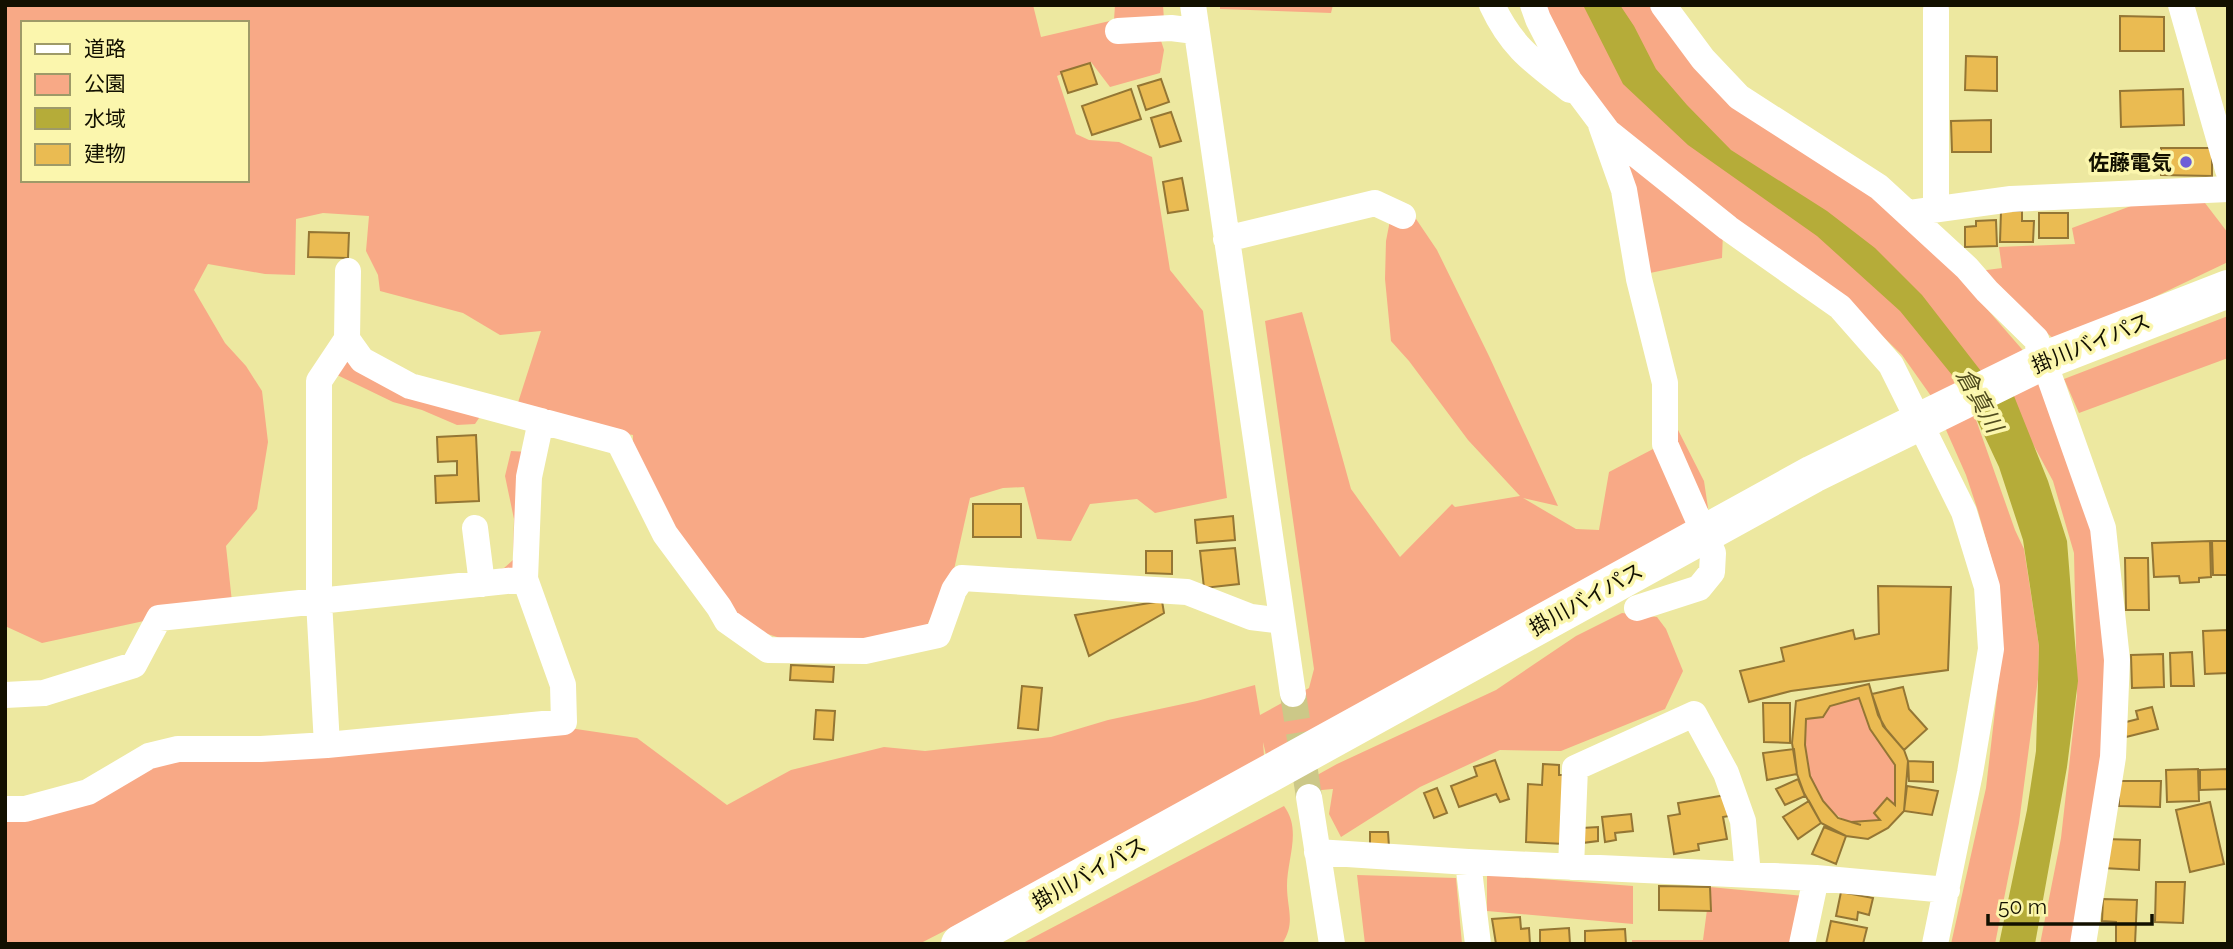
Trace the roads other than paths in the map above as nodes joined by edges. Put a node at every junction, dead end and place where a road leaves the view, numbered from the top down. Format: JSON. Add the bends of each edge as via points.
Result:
{"nodes":[{"id":1,"x":1492,"y":5,"type":"edge"},
{"id":2,"x":1533,"y":5,"type":"edge"},
{"id":3,"x":1662,"y":5,"type":"edge"},
{"id":4,"x":2181,"y":5,"type":"edge"},
{"id":5,"x":1936,"y":10,"type":"dead end"},
{"id":6,"x":1194,"y":18,"type":"edge"},
{"id":7,"x":1118,"y":32,"type":"dead end"},
{"id":8,"x":1592,"y":111,"type":"junction"},
{"id":9,"x":2228,"y":170,"type":"edge"},
{"id":10,"x":2228,"y":189,"type":"edge"},
{"id":11,"x":1923,"y":211,"type":"junction"},
{"id":12,"x":1402,"y":216,"type":"dead end"},
{"id":13,"x":1226,"y":239,"type":"junction"},
{"id":14,"x":348,"y":271,"type":"dead end"},
{"id":15,"x":2224,"y":289,"type":"edge"},
{"id":16,"x":347,"y":339,"type":"junction"},
{"id":17,"x":541,"y":421,"type":"junction"},
{"id":18,"x":475,"y":528,"type":"dead end"},
{"id":19,"x":525,"y":579,"type":"junction"},
{"id":20,"x":482,"y":584,"type":"junction"},
{"id":21,"x":319,"y":601,"type":"junction"},
{"id":22,"x":1637,"y":608,"type":"dead end"},
{"id":23,"x":1282,"y":621,"type":"junction"},
{"id":24,"x":1293,"y":694,"type":"tunnel mouth"},
{"id":25,"x":5,"y":695,"type":"edge"},
{"id":26,"x":327,"y":745,"type":"junction"},
{"id":27,"x":1309,"y":797,"type":"tunnel mouth"},
{"id":28,"x":5,"y":808,"type":"edge"},
{"id":29,"x":1317,"y":852,"type":"junction"},
{"id":30,"x":1468,"y":862,"type":"junction"},
{"id":31,"x":1571,"y":867,"type":"junction"},
{"id":32,"x":1748,"y":875,"type":"junction"},
{"id":33,"x":1816,"y":878,"type":"junction"},
{"id":34,"x":1947,"y":890,"type":"junction"},
{"id":35,"x":960,"y":944,"type":"edge"},
{"id":36,"x":1332,"y":944,"type":"edge"},
{"id":37,"x":1478,"y":944,"type":"edge"},
{"id":38,"x":1802,"y":944,"type":"edge"},
{"id":39,"x":1935,"y":944,"type":"edge"},
{"id":40,"x":2083,"y":944,"type":"edge"}],
"edges":[{"from":1,"to":8,"type":"street","via":[[1503,30],[1527,57]]},
{"from":2,"to":8,"type":"street","via":[[1569,80]]},
{"from":3,"to":11,"type":"street","via":[[1739,97]]},
{"from":4,"to":9,"type":"street"},
{"from":5,"to":11,"type":"street"},
{"from":6,"to":7,"type":"street","via":[[1171,28]]},
{"from":6,"to":13,"type":"street"},
{"from":8,"to":22,"type":"street","via":[[1623,190],[1665,383],[1665,444],[1713,553],[1712,572],[1699,588]]},
{"from":8,"to":34,"type":"street","via":[[1608,132],[1728,228],[1840,307],[1891,365],[1964,512],[1987,587],[1990,649]]},
{"from":10,"to":11,"type":"street","via":[[2011,199]]},
{"from":11,"to":40,"type":"street","via":[[2035,339],[2103,528],[2117,660],[2114,743]]},
{"from":12,"to":13,"type":"street","via":[[1375,203]]},
{"from":13,"to":23,"type":"street"},
{"from":14,"to":16,"type":"street"},
{"from":15,"to":35,"type":"highway","name":"掛川バイパス","via":[[2043,361],[1813,474]]},
{"from":16,"to":17,"type":"street","via":[[362,360],[410,386]]},
{"from":16,"to":21,"type":"street","via":[[319,382]]},
{"from":17,"to":19,"type":"street","via":[[529,477]]},
{"from":17,"to":23,"type":"street","via":[[619,442],[664,534],[727,621],[768,650],[865,651],[938,635],[962,578],[1187,592],[1251,617]]},
{"from":18,"to":20,"type":"street"},
{"from":19,"to":20,"type":"street"},
{"from":19,"to":26,"type":"street","via":[[563,685],[564,722]]},
{"from":20,"to":21,"type":"street"},
{"from":21,"to":25,"type":"street","via":[[159,618],[134,665],[44,693]]},
{"from":21,"to":26,"type":"street"},
{"from":23,"to":24,"type":"street"},
{"from":26,"to":28,"type":"street","via":[[178,748],[149,756],[88,792],[25,808]]},
{"from":27,"to":29,"type":"street"},
{"from":29,"to":30,"type":"street"},
{"from":29,"to":36,"type":"street"},
{"from":30,"to":31,"type":"street"},
{"from":30,"to":37,"type":"street"},
{"from":31,"to":32,"type":"street"},
{"from":31,"to":32,"type":"street","via":[[1575,768],[1694,714],[1726,773],[1739,809]]},
{"from":32,"to":33,"type":"street"},
{"from":33,"to":34,"type":"street"},
{"from":33,"to":38,"type":"street"},
{"from":34,"to":39,"type":"street"}]}
